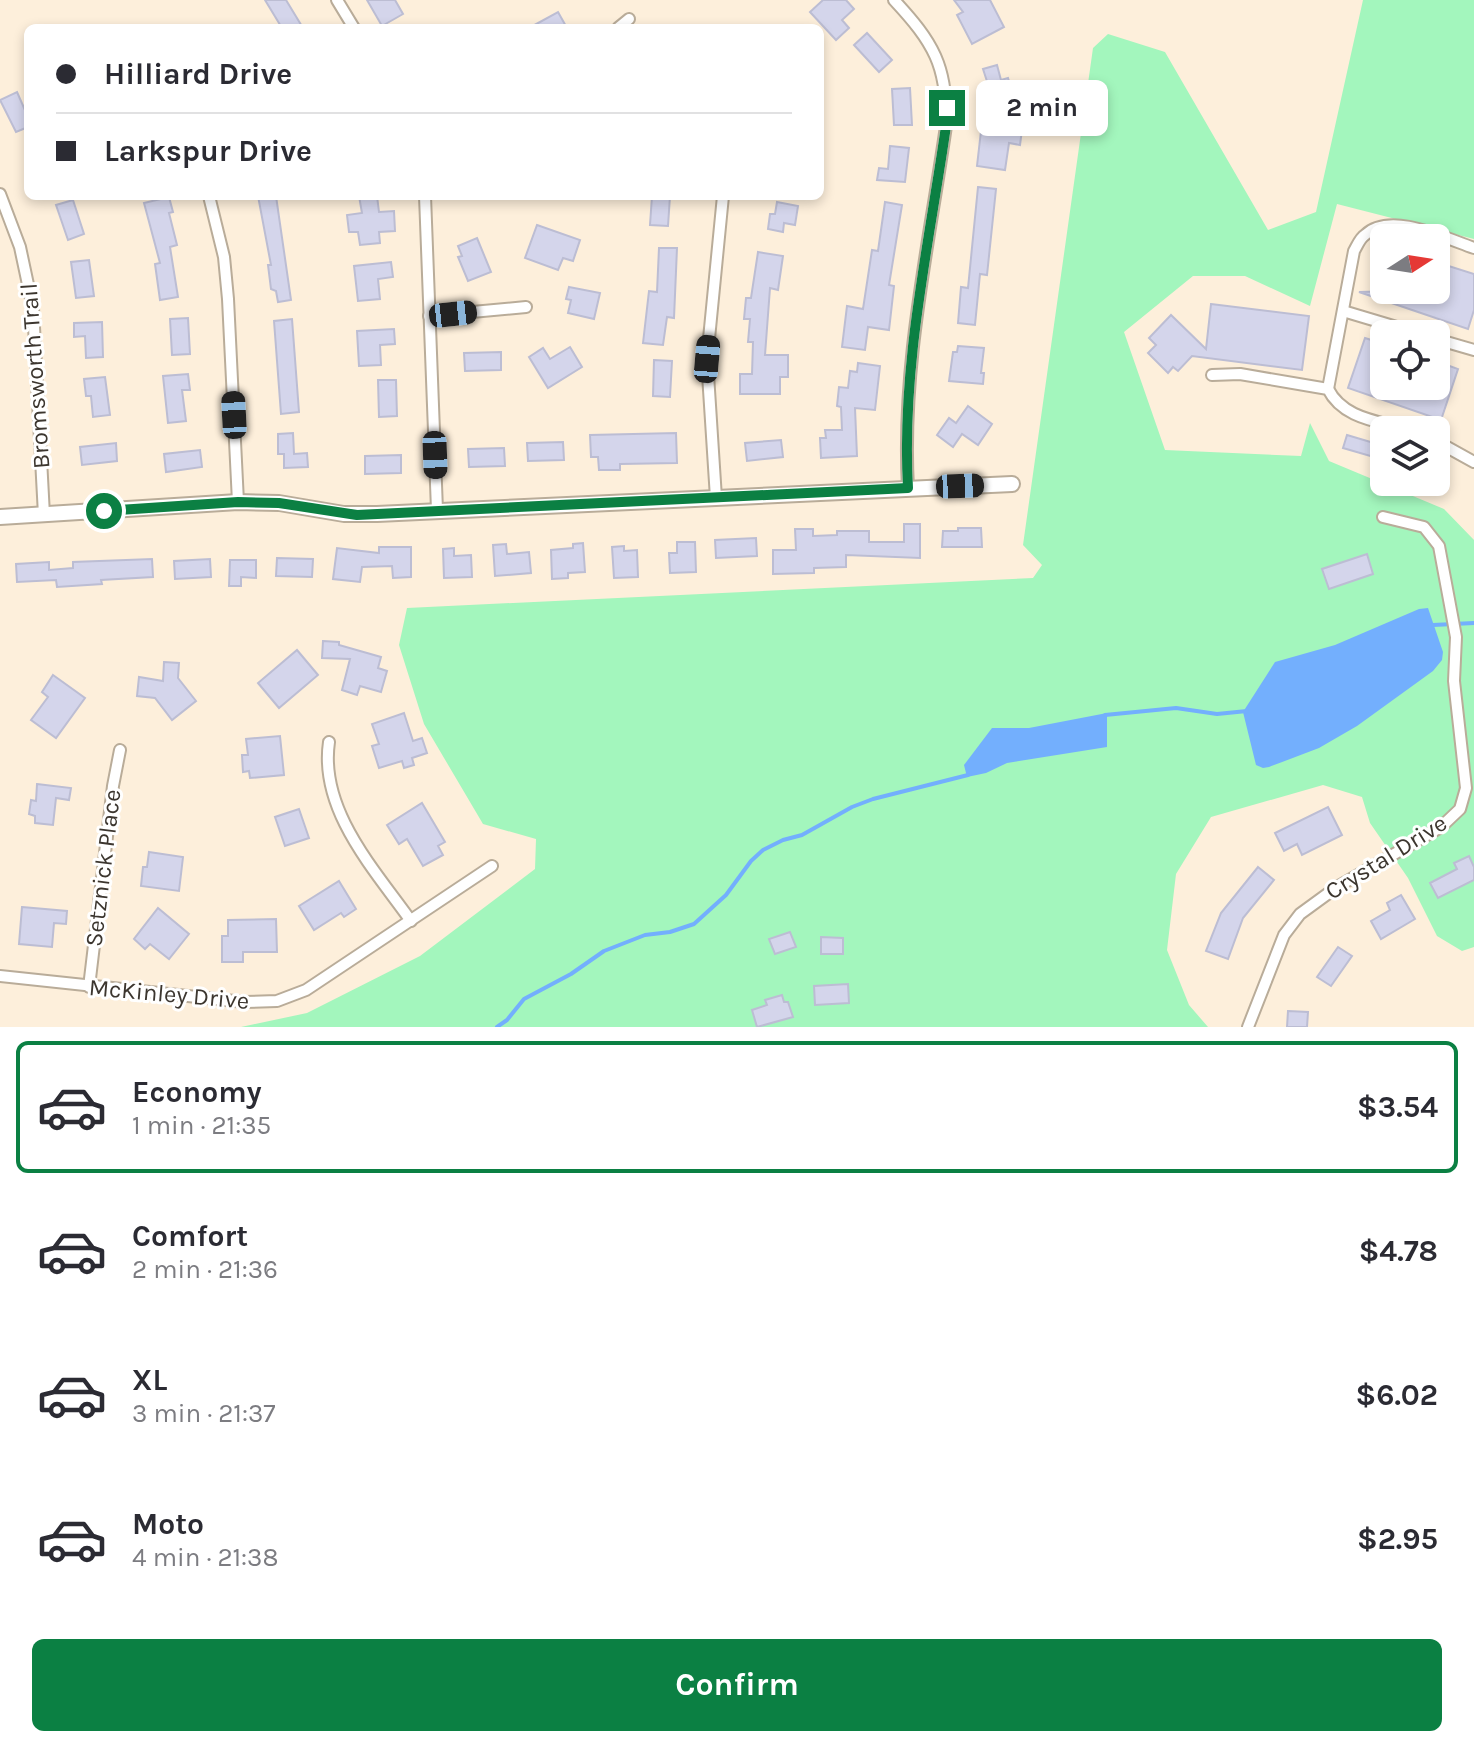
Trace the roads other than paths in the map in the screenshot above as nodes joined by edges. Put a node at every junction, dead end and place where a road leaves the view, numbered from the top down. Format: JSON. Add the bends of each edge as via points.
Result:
{"nodes":[{"id":1,"x":337,"y":0,"type":"edge"},
{"id":2,"x":894,"y":0,"type":"edge"},
{"id":3,"x":629,"y":19,"type":"dead end"},
{"id":4,"x":352,"y":24,"type":"edge"},
{"id":5,"x":623,"y":24,"type":"edge"},
{"id":6,"x":0,"y":194,"type":"edge"},
{"id":7,"x":210,"y":200,"type":"edge"},
{"id":8,"x":425,"y":200,"type":"edge"},
{"id":9,"x":723,"y":200,"type":"edge"},
{"id":10,"x":1474,"y":248,"type":"edge"},
{"id":11,"x":526,"y":307,"type":"dead end"},
{"id":12,"x":1343,"y":311,"type":"junction"},
{"id":13,"x":429,"y":316,"type":"junction"},
{"id":14,"x":1373,"y":320,"type":"edge"},
{"id":15,"x":1450,"y":343,"type":"edge"},
{"id":16,"x":1474,"y":350,"type":"edge"},
{"id":17,"x":1212,"y":375,"type":"dead end"},
{"id":18,"x":1328,"y":389,"type":"junction"},
{"id":19,"x":1370,"y":419,"type":"edge"},
{"id":20,"x":1450,"y":449,"type":"edge"},
{"id":21,"x":1474,"y":462,"type":"edge"},
{"id":22,"x":1012,"y":484,"type":"dead end"},
{"id":23,"x":908,"y":488,"type":"junction"},
{"id":24,"x":716,"y":498,"type":"junction"},
{"id":25,"x":238,"y":502,"type":"junction"},
{"id":26,"x":437,"y":510,"type":"junction"},
{"id":27,"x":44,"y":515,"type":"junction"},
{"id":28,"x":0,"y":517,"type":"edge"},
{"id":29,"x":1383,"y":517,"type":"dead end"},
{"id":30,"x":329,"y":742,"type":"dead end"},
{"id":31,"x":120,"y":750,"type":"dead end"},
{"id":32,"x":492,"y":866,"type":"dead end"},
{"id":33,"x":411,"y":921,"type":"junction"},
{"id":34,"x":0,"y":976,"type":"edge"},
{"id":35,"x":89,"y":987,"type":"junction"},
{"id":36,"x":1248,"y":1027,"type":"edge"}],
"edges":[{"from":1,"to":4,"type":"street"},
{"from":2,"to":23,"type":"street","via":[[919,26],[936,57],[947,108],[911,362],[905,436]]},
{"from":3,"to":5,"type":"street"},
{"from":6,"to":27,"type":"street","name":"Bromsworth Trail","via":[[20,247],[33,308]]},
{"from":7,"to":25,"type":"street","via":[[228,299]]},
{"from":8,"to":13,"type":"street"},
{"from":9,"to":24,"type":"street","via":[[707,359]]},
{"from":10,"to":12,"type":"street","via":[[1404,225],[1384,224],[1364,235],[1354,251]]},
{"from":11,"to":13,"type":"street"},
{"from":12,"to":14,"type":"street"},
{"from":12,"to":18,"type":"street"},
{"from":13,"to":26,"type":"street"},
{"from":15,"to":16,"type":"street"},
{"from":17,"to":18,"type":"street","via":[[1240,374]]},
{"from":18,"to":19,"type":"street","via":[[1347,412]]},
{"from":20,"to":21,"type":"street"},
{"from":22,"to":23,"type":"street"},
{"from":23,"to":24,"type":"street"},
{"from":24,"to":26,"type":"street"},
{"from":25,"to":26,"type":"street","via":[[357,515]]},
{"from":25,"to":27,"type":"street"},
{"from":27,"to":28,"type":"street"},
{"from":29,"to":36,"type":"street","name":"Crystal Drive","via":[[1424,527],[1439,546],[1456,637],[1454,681],[1466,788],[1460,809],[1441,827],[1300,914],[1284,935]]},
{"from":30,"to":33,"type":"street","via":[[328,778],[351,836]]},
{"from":31,"to":35,"type":"street","name":"Setznick Place"},
{"from":32,"to":33,"type":"street","name":"McKinley Drive"},
{"from":33,"to":35,"type":"street","name":"McKinley Drive","via":[[306,990],[277,1001]]},
{"from":34,"to":35,"type":"street","name":"McKinley Drive"}]}
